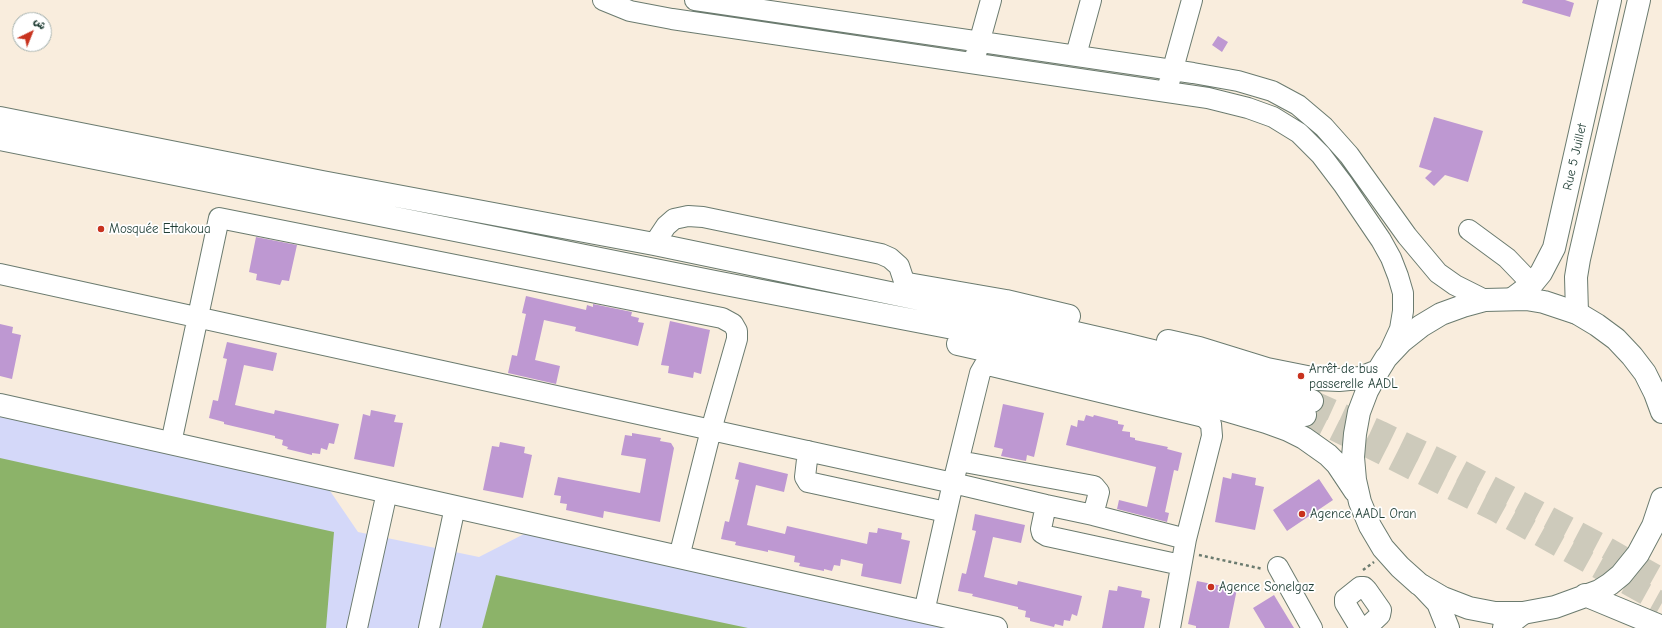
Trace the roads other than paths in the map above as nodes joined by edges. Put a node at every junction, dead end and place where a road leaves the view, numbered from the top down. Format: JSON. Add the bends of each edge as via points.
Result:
{"nodes":[{"id":1,"x":603,"y":0,"type":"edge"},
{"id":2,"x":695,"y":0,"type":"edge"},
{"id":3,"x":991,"y":0,"type":"edge"},
{"id":4,"x":1091,"y":0,"type":"edge"},
{"id":5,"x":1192,"y":0,"type":"edge"},
{"id":6,"x":1610,"y":0,"type":"edge"},
{"id":7,"x":1639,"y":0,"type":"edge"},
{"id":8,"x":979,"y":41,"type":"junction"},
{"id":9,"x":1076,"y":55,"type":"junction"},
{"id":10,"x":975,"y":64,"type":"junction"},
{"id":11,"x":1172,"y":69,"type":"junction"},
{"id":12,"x":1167,"y":92,"type":"junction"},
{"id":13,"x":0,"y":118,"type":"edge"},
{"id":14,"x":0,"y":139,"type":"edge"},
{"id":15,"x":1469,"y":230,"type":"dead end"},
{"id":16,"x":654,"y":244,"type":"junction"},
{"id":17,"x":0,"y":274,"type":"edge"},
{"id":18,"x":806,"y":277,"type":"junction"},
{"id":19,"x":716,"y":282,"type":"junction"},
{"id":20,"x":905,"y":284,"type":"junction"},
{"id":21,"x":1532,"y":284,"type":"junction"},
{"id":22,"x":1512,"y":299,"type":"junction"},
{"id":23,"x":1485,"y":300,"type":"junction"},
{"id":24,"x":1577,"y":313,"type":"junction"},
{"id":25,"x":199,"y":317,"type":"junction"},
{"id":26,"x":1382,"y":365,"type":"junction"},
{"id":27,"x":1654,"y":381,"type":"edge"},
{"id":28,"x":0,"y":405,"type":"edge"},
{"id":29,"x":1662,"y":412,"type":"edge"},
{"id":30,"x":711,"y":430,"type":"junction"},
{"id":31,"x":172,"y":443,"type":"junction"},
{"id":32,"x":808,"y":451,"type":"junction"},
{"id":33,"x":959,"y":461,"type":"junction"},
{"id":34,"x":953,"y":483,"type":"junction"},
{"id":35,"x":387,"y":492,"type":"junction"},
{"id":36,"x":1662,"y":499,"type":"edge"},
{"id":37,"x":1360,"y":502,"type":"junction"},
{"id":38,"x":1046,"y":505,"type":"junction"},
{"id":39,"x":455,"y":507,"type":"junction"},
{"id":40,"x":946,"y":512,"type":"junction"},
{"id":41,"x":1093,"y":515,"type":"junction"},
{"id":42,"x":1657,"y":533,"type":"edge"},
{"id":43,"x":1183,"y":552,"type":"junction"},
{"id":44,"x":679,"y":557,"type":"junction"},
{"id":45,"x":1278,"y":567,"type":"road end"},
{"id":46,"x":1419,"y":584,"type":"junction"},
{"id":47,"x":1585,"y":595,"type":"junction"},
{"id":48,"x":924,"y":612,"type":"junction"},
{"id":49,"x":1523,"y":613,"type":"junction"},
{"id":50,"x":1662,"y":627,"type":"edge"},
{"id":51,"x":357,"y":628,"type":"edge"},
{"id":52,"x":429,"y":628,"type":"edge"},
{"id":53,"x":996,"y":628,"type":"edge"},
{"id":54,"x":1170,"y":628,"type":"edge"},
{"id":55,"x":1312,"y":628,"type":"edge"},
{"id":56,"x":1360,"y":628,"type":"edge"},
{"id":57,"x":1366,"y":628,"type":"edge"},
{"id":58,"x":1448,"y":628,"type":"edge"},
{"id":59,"x":1504,"y":628,"type":"edge"}],
"edges":[{"from":1,"to":10,"type":"street","via":[[630,11],[672,20]]},
{"from":2,"to":8,"type":"street"},
{"from":3,"to":8,"type":"street"},
{"from":4,"to":9,"type":"street"},
{"from":5,"to":11,"type":"street"},
{"from":6,"to":21,"type":"main road","name":"Rue 5 Juillet","via":[[1558,235],[1548,261]]},
{"from":7,"to":24,"type":"main road","name":"Rue 5 Juillet","via":[[1579,259],[1576,278]]},
{"from":8,"to":9,"type":"street"},
{"from":8,"to":10,"type":"street"},
{"from":9,"to":11,"type":"street"},
{"from":10,"to":12,"type":"street"},
{"from":11,"to":12,"type":"street"},
{"from":11,"to":23,"type":"street","via":[[1238,81],[1272,91],[1298,105],[1324,127],[1349,155],[1438,273],[1454,285]]},
{"from":12,"to":26,"type":"street","via":[[1208,98],[1273,117],[1299,134],[1321,155],[1344,184],[1381,240],[1403,293],[1400,329]]},
{"from":13,"to":16,"type":"main road","via":[[330,184]]},
{"from":14,"to":19,"type":"main road"},
{"from":15,"to":21,"type":"street","via":[[1507,258]]},
{"from":16,"to":18,"type":"main road"},
{"from":16,"to":20,"type":"street","via":[[674,219],[688,216],[703,218],[882,254],[899,266]]},
{"from":17,"to":25,"type":"street"},
{"from":18,"to":19,"type":"main road","via":[[1124,344],[1243,377],[1308,408],[1010,338]]},
{"from":18,"to":20,"type":"main road","via":[[849,277]]},
{"from":19,"to":37,"type":"main road","via":[[773,304],[1081,371],[1266,422],[1304,438],[1328,455],[1350,482]]},
{"from":20,"to":26,"type":"main road","via":[[1006,301],[1317,380],[1360,378]]},
{"from":21,"to":22,"type":"main road","name":"Rue 5 Juillet"},
{"from":22,"to":23,"type":"main road"},
{"from":22,"to":24,"type":"main road","via":[[1544,302]]},
{"from":23,"to":26,"type":"main road","via":[[1441,314],[1421,326],[1402,341]]},
{"from":24,"to":27,"type":"main road","via":[[1616,339]]},
{"from":25,"to":30,"type":"street"},
{"from":25,"to":30,"type":"street","via":[[219,218],[722,318],[736,327],[737,339]]},
{"from":25,"to":31,"type":"street"},
{"from":26,"to":37,"type":"main road","via":[[1367,391],[1354,434],[1354,472]]},
{"from":27,"to":29,"type":"main road","via":[[1655,393]]},
{"from":28,"to":31,"type":"main road"},
{"from":30,"to":32,"type":"street"},
{"from":30,"to":44,"type":"street"},
{"from":31,"to":35,"type":"main road"},
{"from":32,"to":34,"type":"street"},
{"from":32,"to":40,"type":"street","via":[[805,477],[808,482]]},
{"from":33,"to":34,"type":"street"},
{"from":33,"to":41,"type":"street","via":[[1094,486],[1099,492]]},
{"from":33,"to":43,"type":"street","via":[[984,366],[1204,417],[1211,424],[1212,436]]},
{"from":34,"to":38,"type":"street"},
{"from":34,"to":40,"type":"street"},
{"from":35,"to":39,"type":"main road"},
{"from":35,"to":51,"type":"street"},
{"from":36,"to":42,"type":"main road"},
{"from":37,"to":46,"type":"main road","via":[[1370,526],[1386,552]]},
{"from":38,"to":41,"type":"street"},
{"from":38,"to":43,"type":"street","via":[[1041,529],[1047,536]]},
{"from":39,"to":44,"type":"main road"},
{"from":39,"to":52,"type":"street"},
{"from":40,"to":48,"type":"street"},
{"from":41,"to":43,"type":"street"},
{"from":42,"to":47,"type":"main road","via":[[1621,575],[1599,591]]},
{"from":43,"to":54,"type":"street"},
{"from":44,"to":48,"type":"main road"},
{"from":45,"to":55,"type":"street"},
{"from":46,"to":49,"type":"main road","via":[[1443,598],[1469,608],[1495,613]]},
{"from":46,"to":58,"type":"main road","via":[[1438,603]]},
{"from":47,"to":49,"type":"main road","via":[[1555,607]]},
{"from":47,"to":50,"type":"main road"},
{"from":48,"to":53,"type":"main road"},
{"from":49,"to":59,"type":"main road"},
{"from":56,"to":57,"type":"street","via":[[1344,599],[1360,587],[1364,587],[1381,610],[1380,615]]}]}
